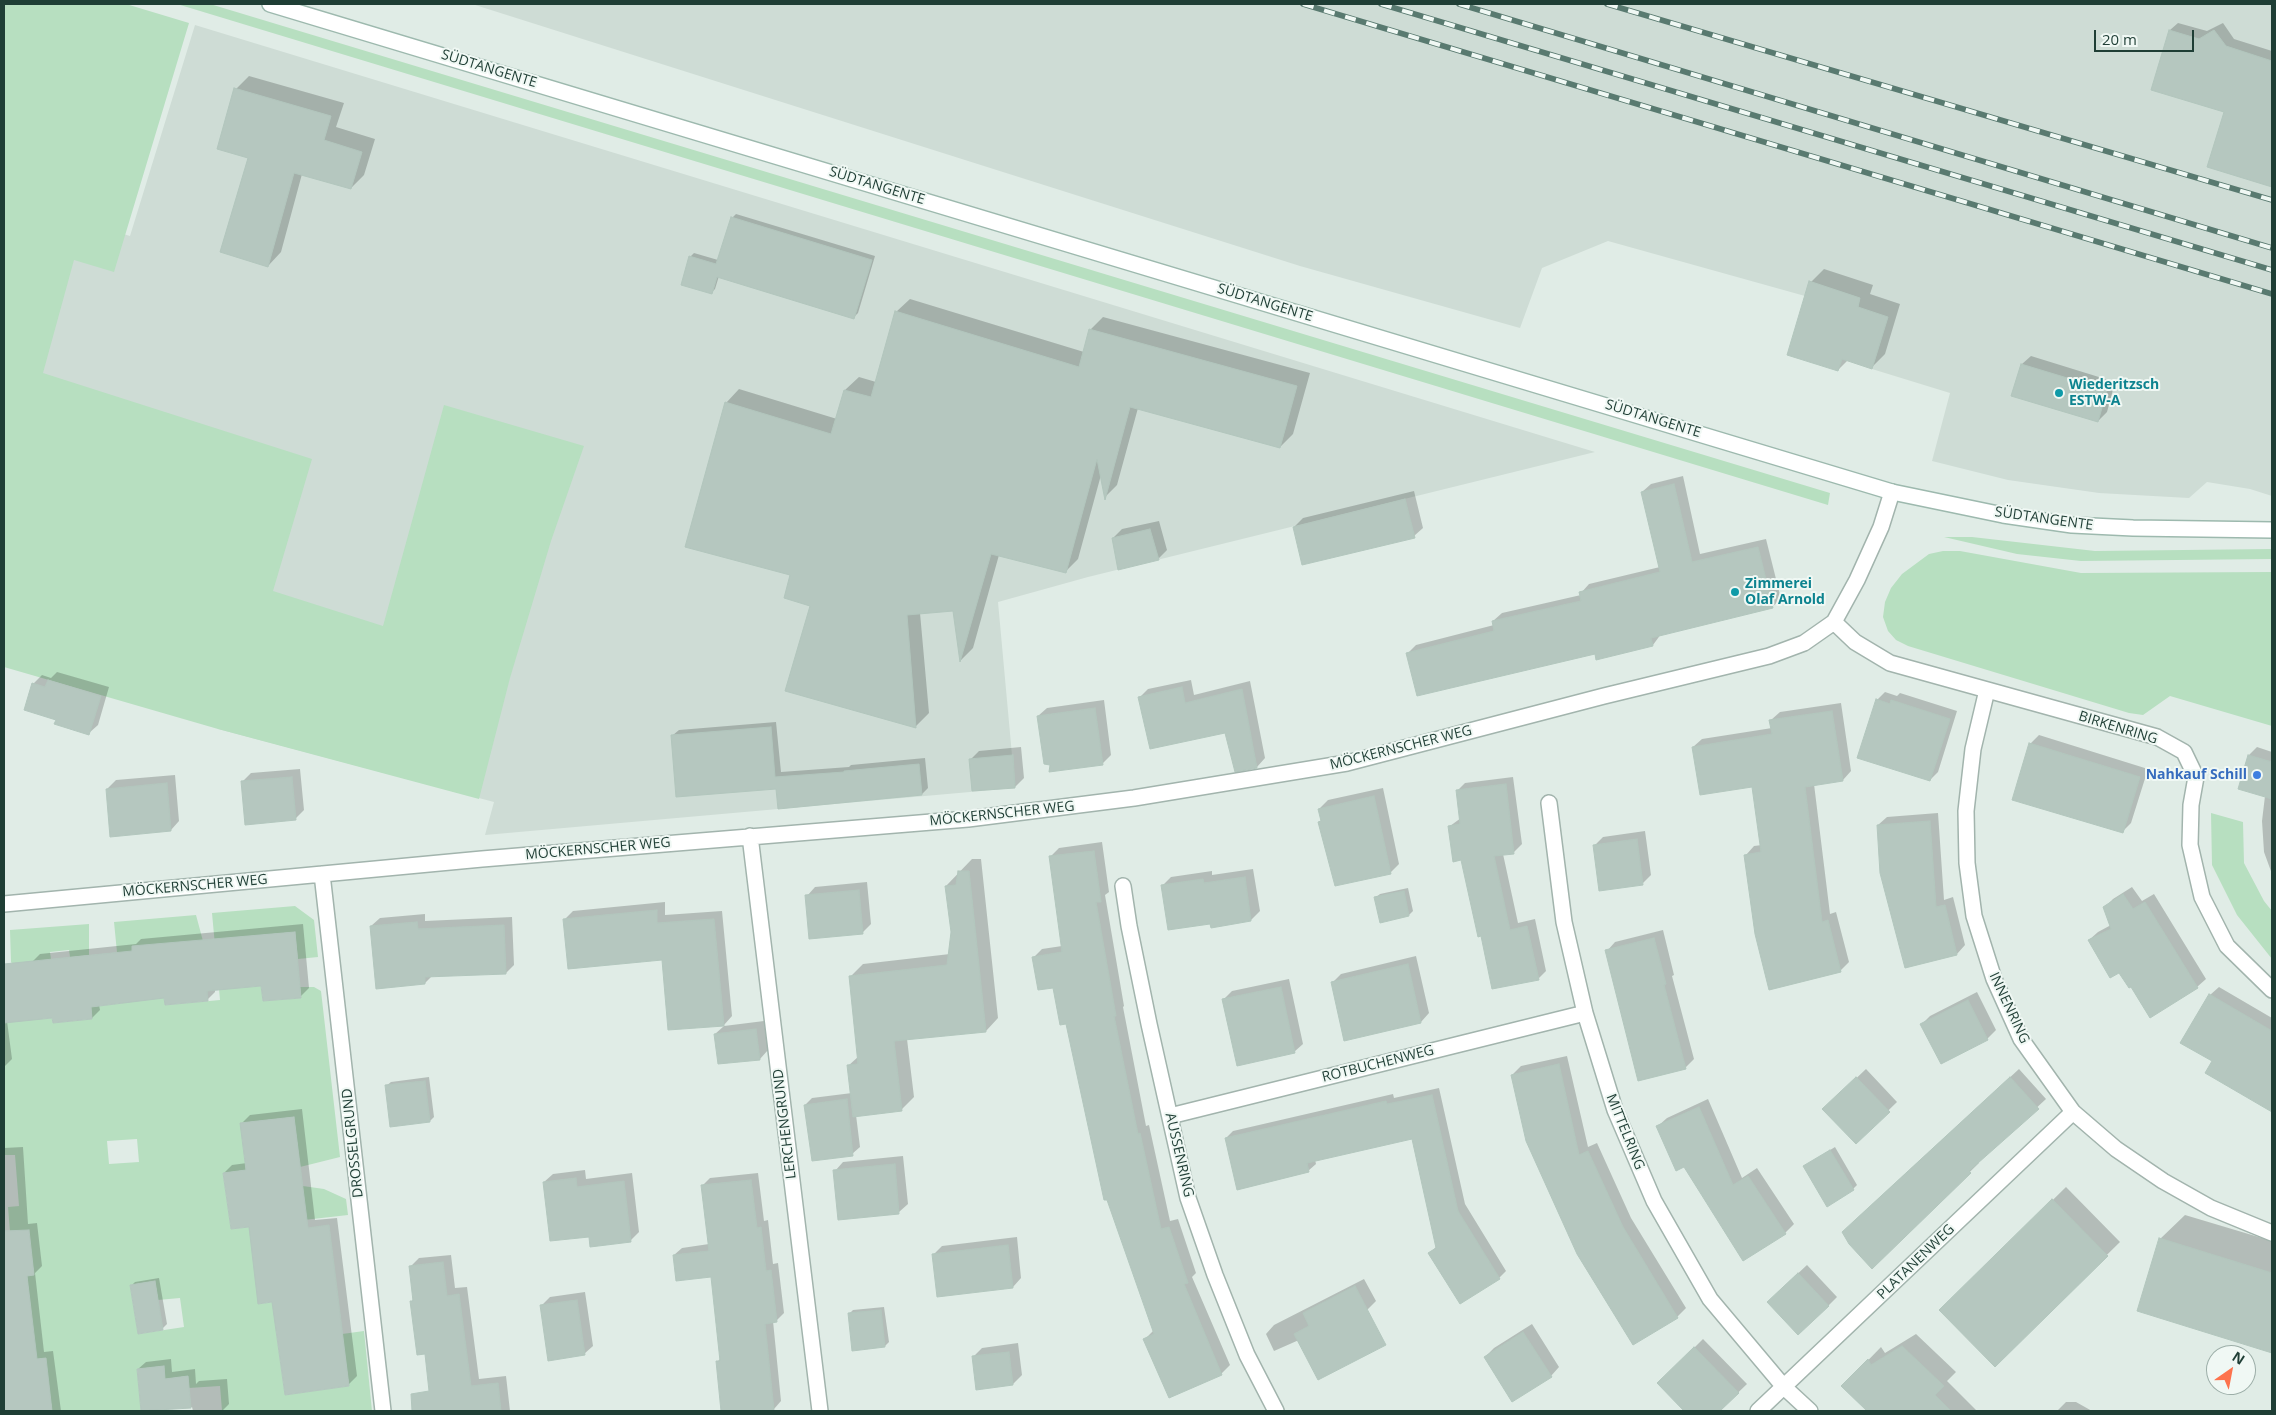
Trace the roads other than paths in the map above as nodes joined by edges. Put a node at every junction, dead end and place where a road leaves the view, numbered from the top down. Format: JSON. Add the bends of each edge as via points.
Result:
{"nodes":[{"id":1,"x":270,"y":4,"type":"edge"},
{"id":2,"x":1892,"y":492,"type":"junction"},
{"id":3,"x":2272,"y":530,"type":"edge"},
{"id":4,"x":1834,"y":622,"type":"junction"},
{"id":5,"x":1988,"y":690,"type":"junction"},
{"id":6,"x":1549,"y":803,"type":"dead end"},
{"id":7,"x":750,"y":836,"type":"junction"},
{"id":8,"x":322,"y":874,"type":"junction"},
{"id":9,"x":1123,"y":886,"type":"dead end"},
{"id":10,"x":4,"y":904,"type":"edge"},
{"id":11,"x":2272,"y":990,"type":"edge"},
{"id":12,"x":1585,"y":1013,"type":"junction"},
{"id":13,"x":2073,"y":1112,"type":"junction"},
{"id":14,"x":1170,"y":1116,"type":"junction"},
{"id":15,"x":2272,"y":1233,"type":"edge"},
{"id":16,"x":1784,"y":1387,"type":"junction"},
{"id":17,"x":383,"y":1411,"type":"edge"},
{"id":18,"x":820,"y":1411,"type":"edge"},
{"id":19,"x":1276,"y":1411,"type":"edge"},
{"id":20,"x":1758,"y":1411,"type":"edge"},
{"id":21,"x":1810,"y":1411,"type":"edge"}],
"edges":[{"from":1,"to":2,"type":"street","name":"SÜDTANGENTE"},
{"from":2,"to":3,"type":"street","name":"SÜDTANGENTE","via":[[2072,525]]},
{"from":2,"to":4,"type":"street","name":"MÖCKERNSCHER WEG","via":[[1881,527]]},
{"from":4,"to":5,"type":"street","name":"BIRKENRING","via":[[1855,642],[1890,664]]},
{"from":4,"to":7,"type":"street","name":"MÖCKERNSCHER WEG","via":[[1804,643],[1769,656],[1347,763],[1134,798],[978,818]]},
{"from":5,"to":11,"type":"street","name":"BIRKENRING","via":[[2157,737],[2184,752],[2196,777],[2191,805],[2190,845],[2202,897],[2227,946]]},
{"from":5,"to":13,"type":"street","name":"INNENRING","via":[[1974,749],[1966,811],[1966,863],[1974,916],[1994,979],[2021,1039]]},
{"from":6,"to":12,"type":"street","name":"MITTELRING","via":[[1564,922]]},
{"from":7,"to":8,"type":"street","name":"MÖCKERNSCHER WEG"},
{"from":7,"to":18,"type":"street","name":"LERCHENGRUND"},
{"from":8,"to":10,"type":"street","name":"MÖCKERNSCHER WEG"},
{"from":8,"to":17,"type":"street","name":"DROSSELGRUND"},
{"from":9,"to":14,"type":"street","name":"AUSSENRING","via":[[1148,1024]]},
{"from":12,"to":14,"type":"street","name":"ROTBUCHENWEG"},
{"from":12,"to":16,"type":"street","name":"MITTELRING","via":[[1615,1110],[1654,1202],[1710,1299]]},
{"from":13,"to":15,"type":"street","name":"INNENRING","via":[[2116,1149],[2163,1181],[2211,1208]]},
{"from":13,"to":16,"type":"street","name":"PLATANENWEG"},
{"from":14,"to":19,"type":"street","name":"AUSSENRING","via":[[1188,1198],[1212,1266],[1247,1354]]},
{"from":16,"to":20,"type":"street","name":"PLATANENWEG"},
{"from":16,"to":21,"type":"street","name":"MITTELRING"}]}
